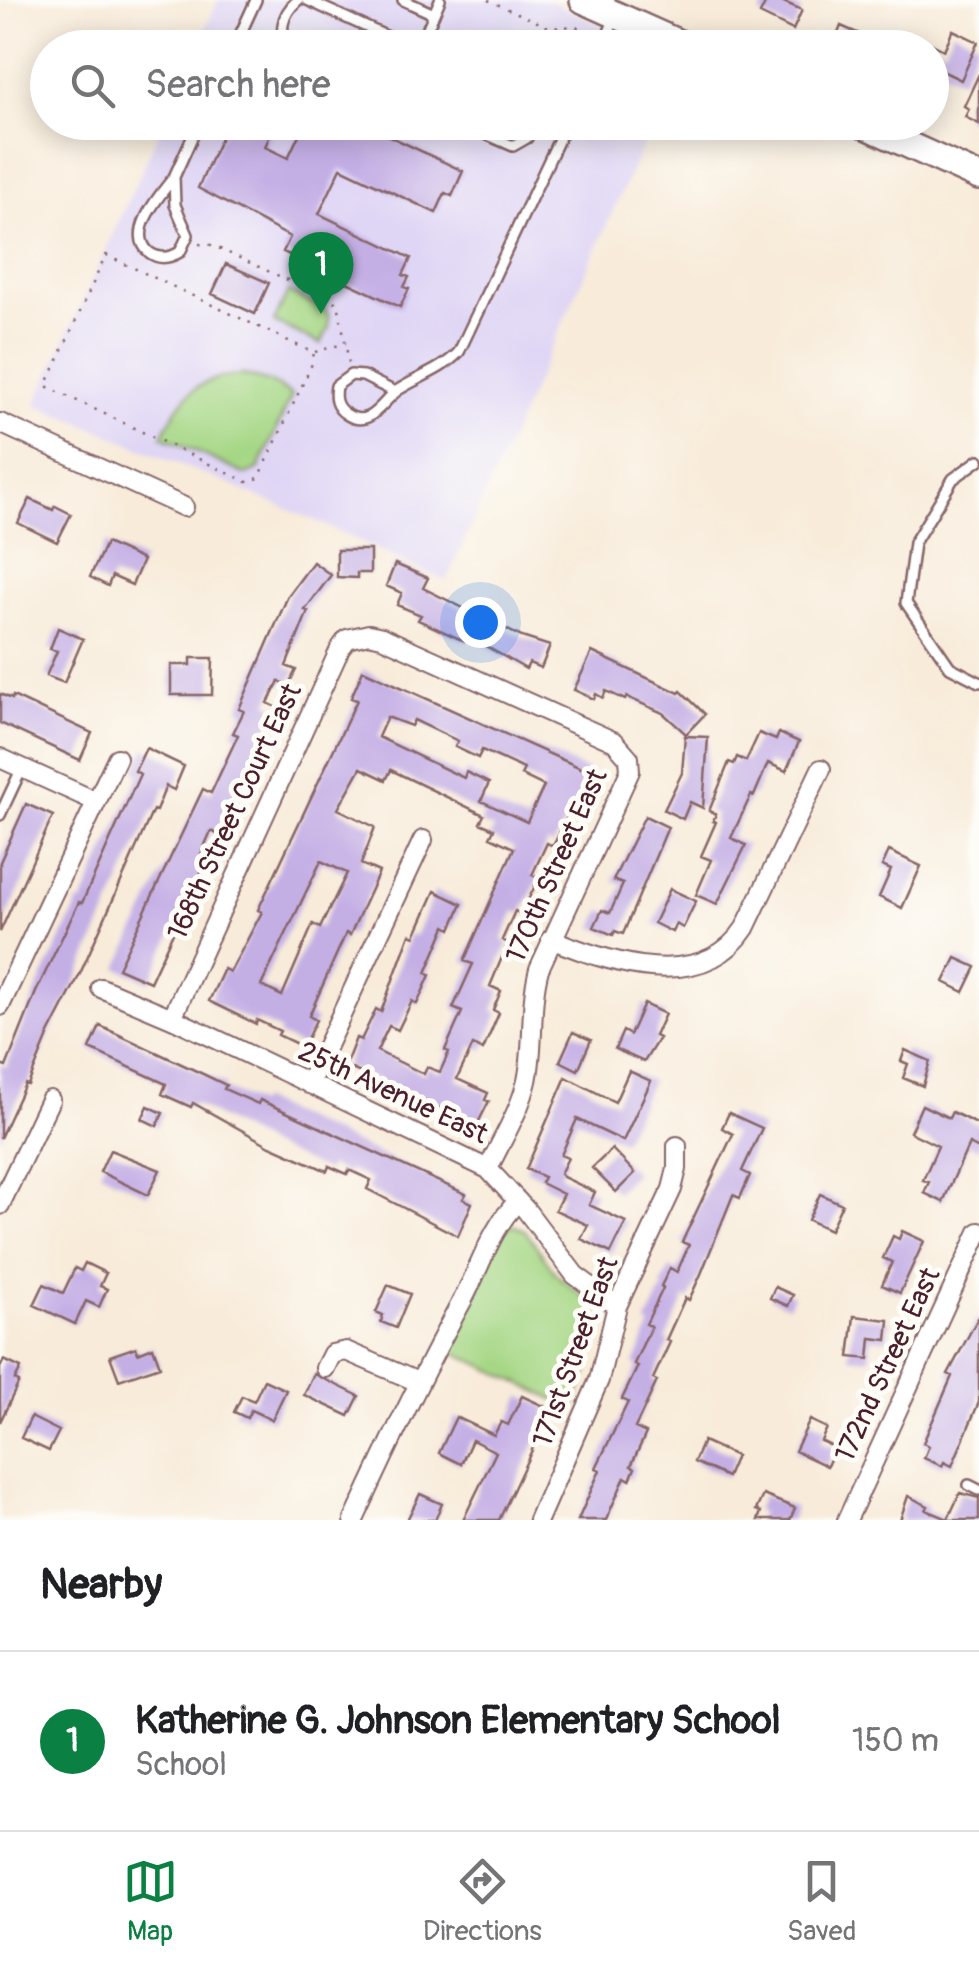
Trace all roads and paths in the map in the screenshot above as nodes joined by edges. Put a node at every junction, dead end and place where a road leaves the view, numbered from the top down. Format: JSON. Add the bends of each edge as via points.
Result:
{"nodes":[{"id":1,"x":256,"y":0,"type":"edge"},
{"id":2,"x":298,"y":0,"type":"edge"},
{"id":3,"x":308,"y":0,"type":"edge"},
{"id":4,"x":402,"y":0,"type":"edge"},
{"id":5,"x":440,"y":0,"type":"edge"},
{"id":6,"x":488,"y":0,"type":"edge"},
{"id":7,"x":583,"y":0,"type":"edge"},
{"id":8,"x":434,"y":14,"type":"junction"},
{"id":9,"x":616,"y":15,"type":"junction"},
{"id":10,"x":242,"y":30,"type":"edge"},
{"id":11,"x":282,"y":30,"type":"edge"},
{"id":12,"x":375,"y":30,"type":"edge"},
{"id":13,"x":425,"y":30,"type":"edge"},
{"id":14,"x":581,"y":30,"type":"edge"},
{"id":15,"x":609,"y":30,"type":"edge"},
{"id":16,"x":650,"y":30,"type":"edge"},
{"id":17,"x":191,"y":140,"type":"edge"},
{"id":18,"x":500,"y":140,"type":"edge"},
{"id":19,"x":524,"y":140,"type":"edge"},
{"id":20,"x":559,"y":140,"type":"edge"},
{"id":21,"x":898,"y":140,"type":"edge"},
{"id":22,"x":174,"y":177,"type":"junction"},
{"id":23,"x":979,"y":177,"type":"edge"},
{"id":24,"x":187,"y":242,"type":"junction"},
{"id":25,"x":346,"y":343,"type":"junction"},
{"id":26,"x":314,"y":353,"type":"junction"},
{"id":27,"x":352,"y":374,"type":"junction"},
{"id":28,"x":395,"y":392,"type":"junction"},
{"id":29,"x":0,"y":423,"type":"edge"},
{"id":30,"x":979,"y":460,"type":"edge"},
{"id":31,"x":184,"y":507,"type":"dead end"},
{"id":32,"x":979,"y":682,"type":"edge"},
{"id":33,"x":0,"y":758,"type":"edge"},
{"id":34,"x":117,"y":758,"type":"dead end"},
{"id":35,"x":629,"y":758,"type":"joint"},
{"id":36,"x":22,"y":768,"type":"junction"},
{"id":37,"x":821,"y":769,"type":"dead end"},
{"id":38,"x":95,"y":801,"type":"junction"},
{"id":39,"x":0,"y":814,"type":"edge"},
{"id":40,"x":423,"y":840,"type":"dead end"},
{"id":41,"x":551,"y":938,"type":"junction"},
{"id":42,"x":101,"y":988,"type":"dead end"},
{"id":43,"x":0,"y":1006,"type":"edge"},
{"id":44,"x":172,"y":1018,"type":"junction"},
{"id":45,"x":309,"y":1084,"type":"junction"},
{"id":46,"x":50,"y":1100,"type":"dead end"},
{"id":47,"x":677,"y":1146,"type":"dead end"},
{"id":48,"x":488,"y":1168,"type":"junction"},
{"id":49,"x":518,"y":1201,"type":"junction"},
{"id":50,"x":0,"y":1205,"type":"edge"},
{"id":51,"x":979,"y":1232,"type":"edge"},
{"id":52,"x":618,"y":1306,"type":"junction"},
{"id":53,"x":325,"y":1368,"type":"dead end"},
{"id":54,"x":418,"y":1382,"type":"junction"},
{"id":55,"x":354,"y":1520,"type":"edge"},
{"id":56,"x":538,"y":1520,"type":"edge"},
{"id":57,"x":846,"y":1520,"type":"edge"}],
"edges":[{"from":1,"to":10,"type":"lane"},
{"from":2,"to":11,"type":"lane"},
{"from":3,"to":12,"type":"lane"},
{"from":4,"to":8,"type":"lane"},
{"from":5,"to":8,"type":"lane"},
{"from":6,"to":14,"type":"path","via":[[551,28]]},
{"from":7,"to":9,"type":"street"},
{"from":8,"to":13,"type":"lane"},
{"from":9,"to":15,"type":"lane"},
{"from":9,"to":16,"type":"street"},
{"from":17,"to":22,"type":"lane"},
{"from":18,"to":19,"type":"lane","via":[[514,146]]},
{"from":20,"to":28,"type":"lane","via":[[465,344],[449,362]]},
{"from":21,"to":23,"type":"street"},
{"from":22,"to":24,"type":"lane"},
{"from":22,"to":24,"type":"lane","via":[[154,203],[142,241],[164,258]]},
{"from":24,"to":25,"type":"path","via":[[211,246],[338,304]]},
{"from":25,"to":26,"type":"path"},
{"from":25,"to":27,"type":"path"},
{"from":26,"to":26,"type":"path","via":[[259,478],[247,482],[46,386],[106,256]]},
{"from":27,"to":28,"type":"lane"},
{"from":27,"to":28,"type":"lane","via":[[334,392],[339,408],[353,418],[369,417]]},
{"from":29,"to":31,"type":"street"},
{"from":30,"to":32,"type":"lane","via":[[953,478],[914,542],[906,603],[950,667]]},
{"from":33,"to":36,"type":"street"},
{"from":34,"to":38,"type":"street"},
{"from":35,"to":41,"type":"street","name":"170th Street East","via":[[630,771]]},
{"from":35,"to":44,"type":"street","name":"168th Street Court East","via":[[615,742],[400,645],[369,634],[348,638]]},
{"from":36,"to":38,"type":"street"},
{"from":36,"to":39,"type":"lane"},
{"from":37,"to":41,"type":"street","via":[[744,928],[726,950],[693,964],[638,967]]},
{"from":38,"to":43,"type":"street"},
{"from":40,"to":45,"type":"street"},
{"from":41,"to":48,"type":"street","name":"170th Street East","via":[[533,989],[526,1080]]},
{"from":42,"to":44,"type":"street","name":"25th Avenue East"},
{"from":44,"to":45,"type":"street","name":"25th Avenue East"},
{"from":45,"to":48,"type":"street","name":"25th Avenue East"},
{"from":46,"to":50,"type":"street"},
{"from":47,"to":52,"type":"street","name":"171st Street East","via":[[672,1189]]},
{"from":48,"to":49,"type":"street","name":"25th Avenue East"},
{"from":49,"to":52,"type":"street","name":"25th Avenue East","via":[[575,1275]]},
{"from":49,"to":54,"type":"street","via":[[501,1221]]},
{"from":51,"to":57,"type":"street","name":"172nd Street East"},
{"from":52,"to":56,"type":"street","name":"171st Street East","via":[[593,1396]]},
{"from":53,"to":54,"type":"street","via":[[332,1354],[346,1351]]},
{"from":54,"to":55,"type":"street"}]}
